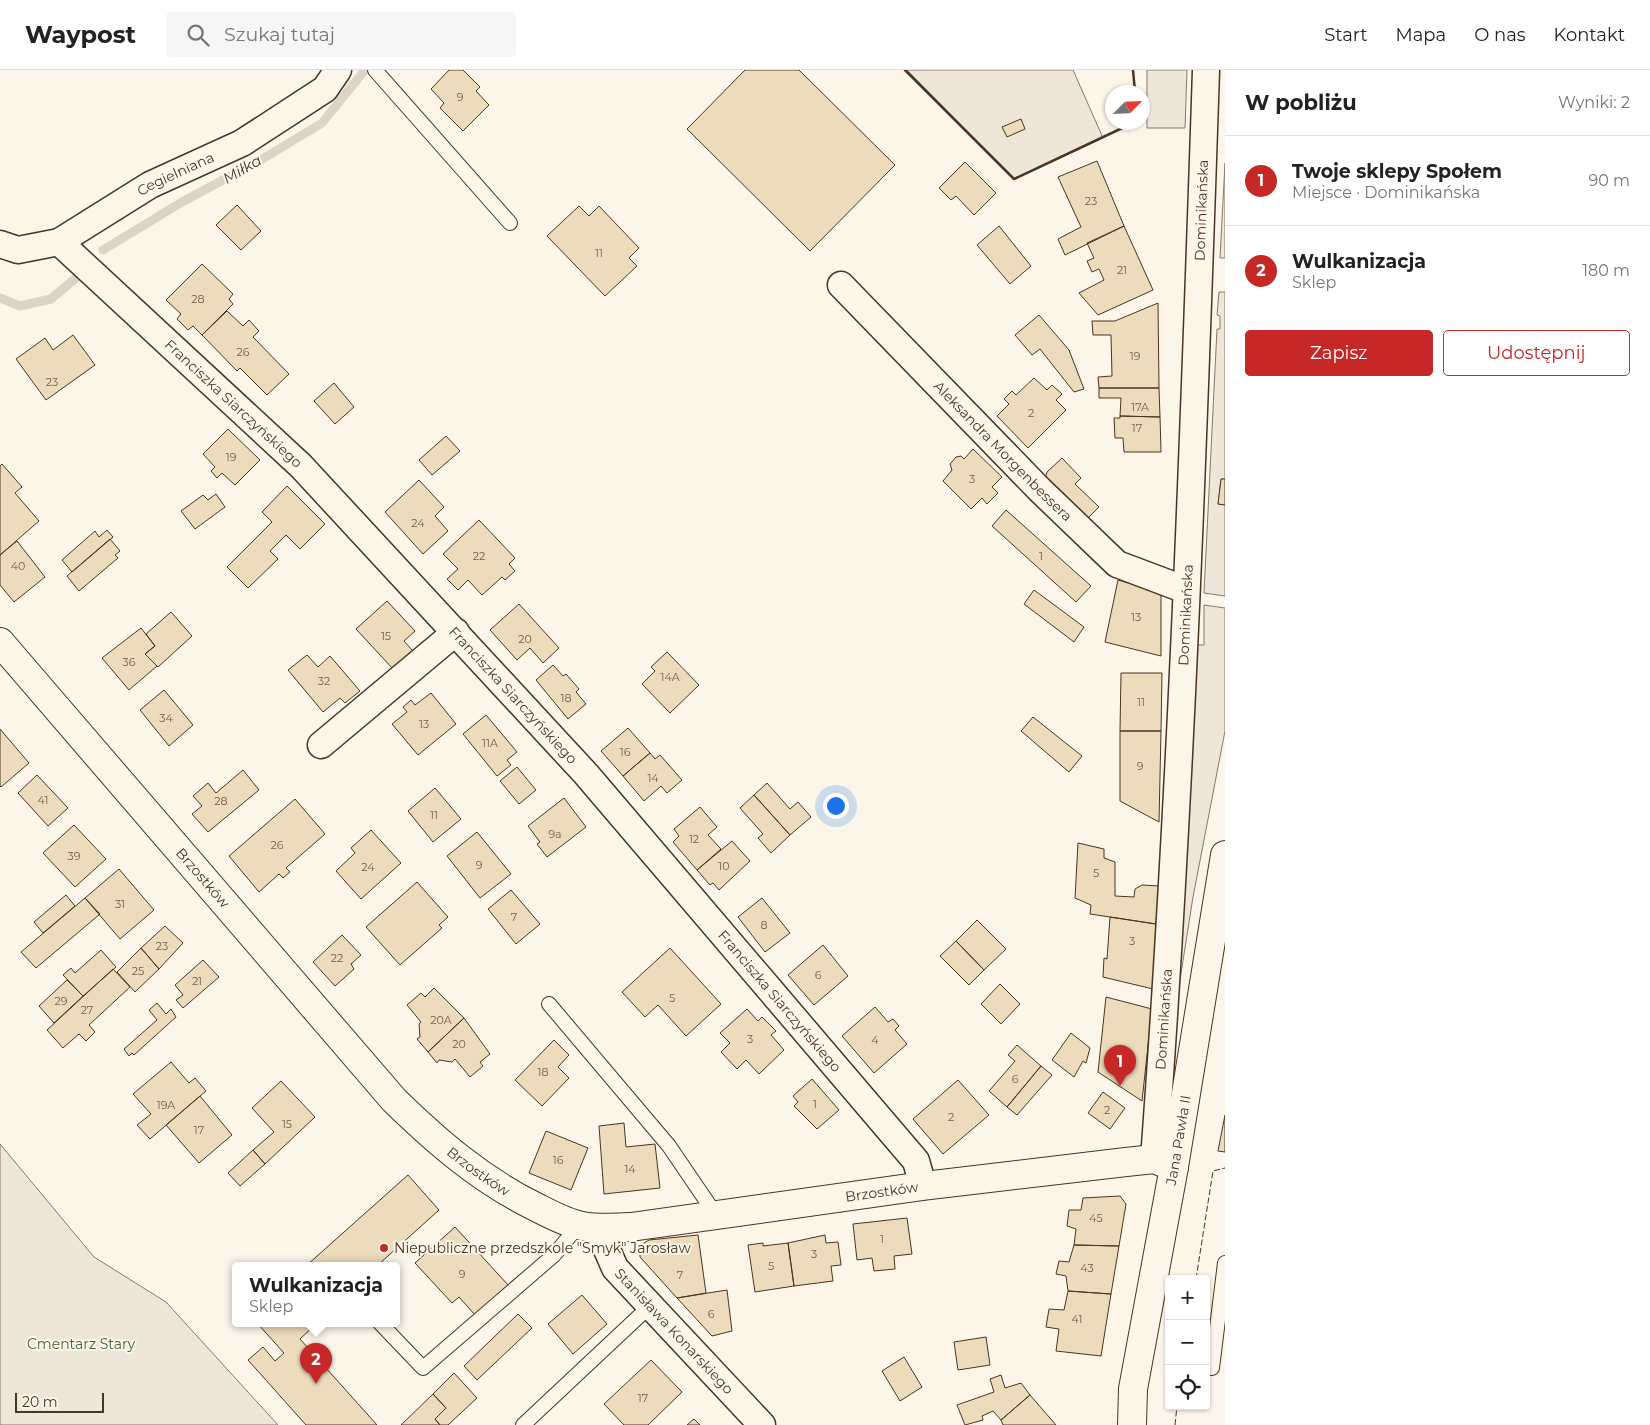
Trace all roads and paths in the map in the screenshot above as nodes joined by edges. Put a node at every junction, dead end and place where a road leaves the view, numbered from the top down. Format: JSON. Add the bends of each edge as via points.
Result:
{"nodes":[{"id":1,"x":338,"y":70,"type":"edge"},
{"id":2,"x":1206,"y":70,"type":"edge"},
{"id":3,"x":377,"y":72,"type":"edge"},
{"id":4,"x":510,"y":223,"type":"dead end"},
{"id":5,"x":59,"y":242,"type":"junction"},
{"id":6,"x":0,"y":244,"type":"edge"},
{"id":7,"x":841,"y":285,"type":"dead end"},
{"id":8,"x":1186,"y":590,"type":"junction"},
{"id":9,"x":456,"y":632,"type":"junction"},
{"id":10,"x":0,"y":642,"type":"edge"},
{"id":11,"x":321,"y":745,"type":"dead end"},
{"id":12,"x":1224,"y":862,"type":"edge"},
{"id":13,"x":549,"y":1004,"type":"dead end"},
{"id":14,"x":1164,"y":1163,"type":"junction"},
{"id":15,"x":923,"y":1186,"type":"junction"},
{"id":16,"x":716,"y":1215,"type":"junction"},
{"id":17,"x":589,"y":1227,"type":"junction"},
{"id":18,"x":1225,"y":1263,"type":"edge"},
{"id":19,"x":650,"y":1306,"type":"junction"},
{"id":20,"x":384,"y":1327,"type":"edge"},
{"id":21,"x":1212,"y":1368,"type":"dead end"},
{"id":22,"x":523,"y":1425,"type":"edge"},
{"id":23,"x":762,"y":1425,"type":"edge"},
{"id":24,"x":1132,"y":1425,"type":"edge"}],
"edges":[{"from":1,"to":5,"type":"street","name":"Cegielniana","via":[[326,89],[242,143],[150,185]]},
{"from":2,"to":8,"type":"street","name":"Dominikańska"},
{"from":3,"to":4,"type":"lane"},
{"from":5,"to":6,"type":"street","name":"Cegielniana","via":[[18,250]]},
{"from":5,"to":9,"type":"street","name":"Franciszka Siarczyńskiego","via":[[301,466]]},
{"from":7,"to":8,"type":"street","name":"Aleksandra Morgenbessera","via":[[1040,490],[1118,564]]},
{"from":8,"to":14,"type":"street","name":"Dominikańska","via":[[1168,975]]},
{"from":9,"to":11,"type":"street"},
{"from":9,"to":15,"type":"street","name":"Franciszka Siarczyńskiego","via":[[586,774],[916,1160]]},
{"from":10,"to":17,"type":"street","name":"Brzostków","via":[[394,1100],[430,1136],[473,1171],[518,1198]]},
{"from":12,"to":14,"type":"street","name":"Jana Pawła II"},
{"from":13,"to":16,"type":"lane","via":[[669,1146]]},
{"from":14,"to":15,"type":"street","name":"Brzostków"},
{"from":14,"to":24,"type":"street","name":"Jana Pawła II","via":[[1133,1389]]},
{"from":15,"to":16,"type":"street","name":"Brzostków"},
{"from":16,"to":17,"type":"street","name":"Brzostków","via":[[631,1227]]},
{"from":17,"to":19,"type":"street","name":"Stanisława Konarskiego","via":[[615,1268]]},
{"from":17,"to":20,"type":"lane","via":[[423,1368]]},
{"from":18,"to":21,"type":"lane"},
{"from":19,"to":22,"type":"lane"},
{"from":19,"to":23,"type":"street","name":"Stanisława Konarskiego"}]}
